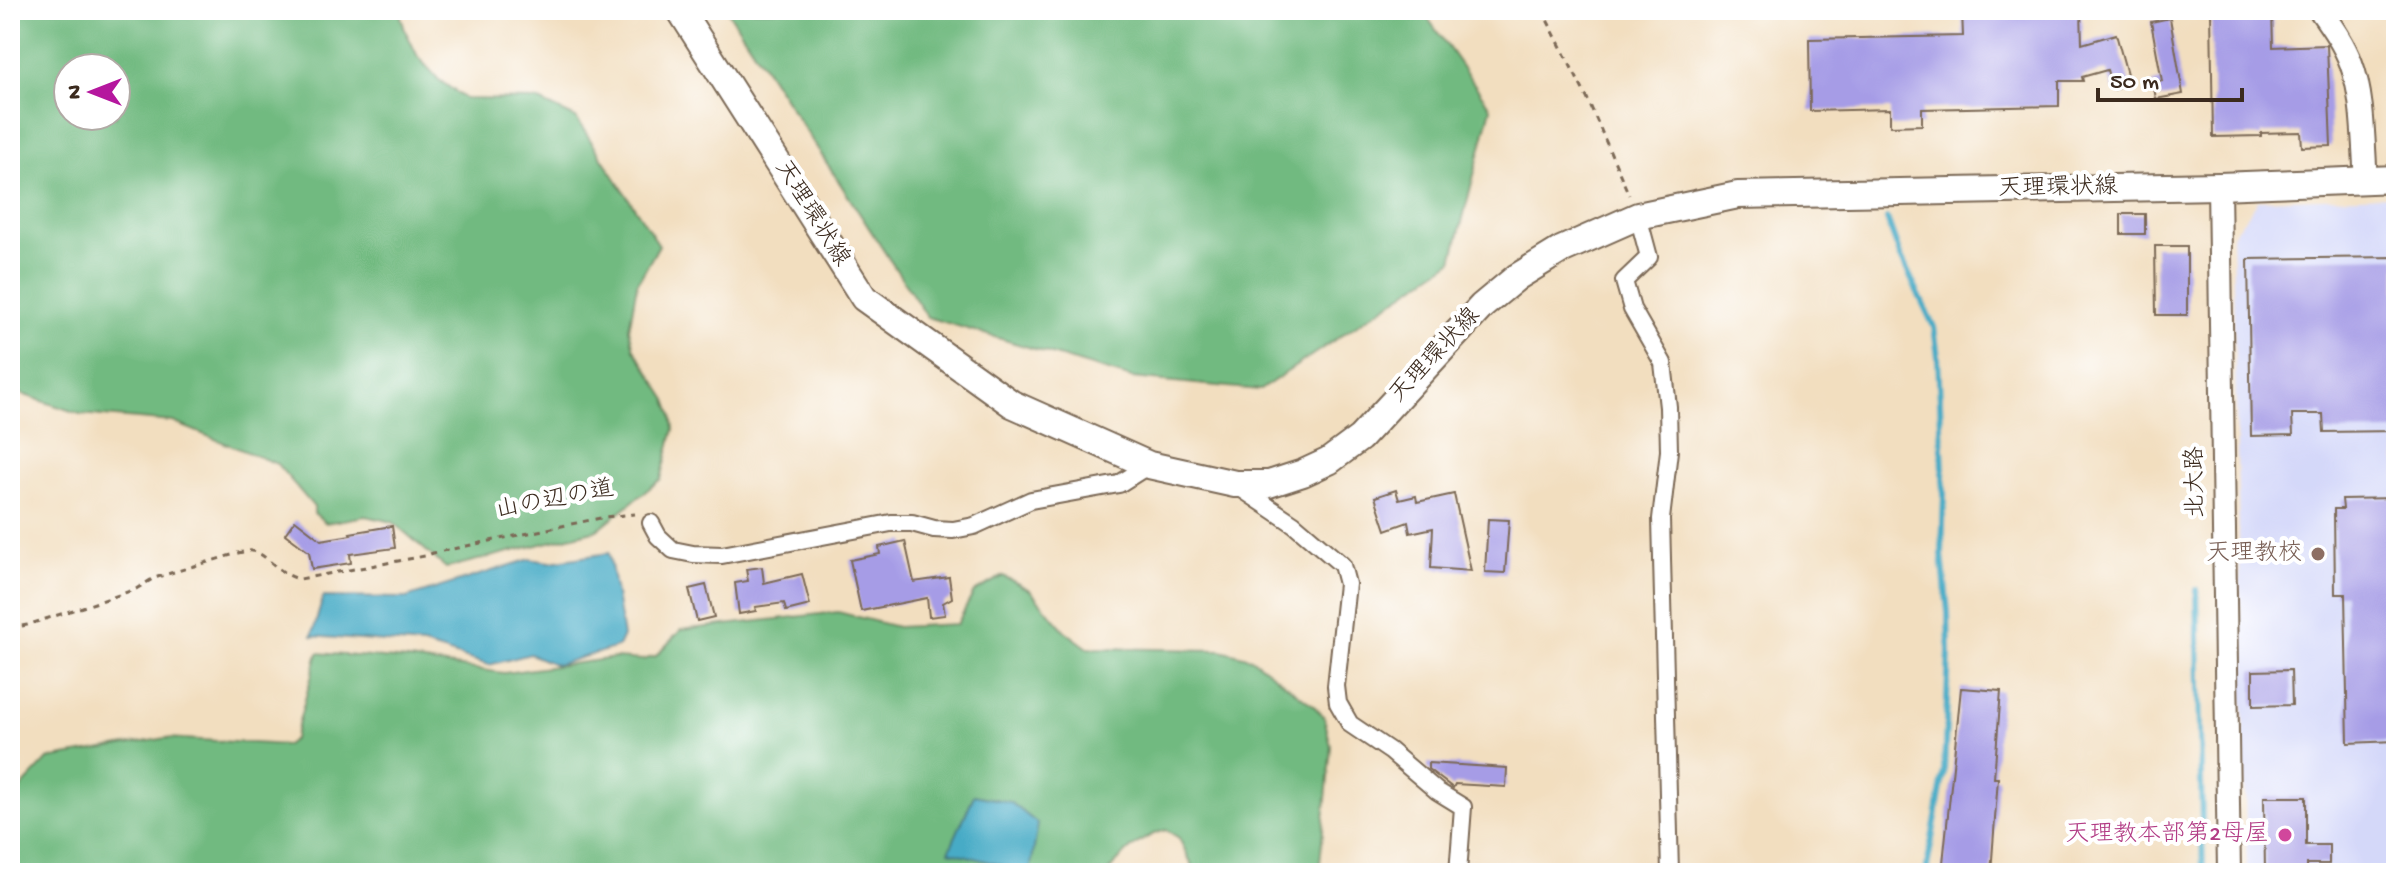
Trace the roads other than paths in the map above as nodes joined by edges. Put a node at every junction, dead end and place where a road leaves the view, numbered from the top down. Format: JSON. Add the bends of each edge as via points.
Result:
{"nodes":[{"id":1,"x":680,"y":10,"type":"edge"},
{"id":2,"x":2320,"y":10,"type":"edge"},
{"id":3,"x":2396,"y":179,"type":"edge"},
{"id":4,"x":2366,"y":180,"type":"junction"},
{"id":5,"x":2219,"y":186,"type":"junction"},
{"id":6,"x":1638,"y":216,"type":"junction"},
{"id":7,"x":1149,"y":465,"type":"junction"},
{"id":8,"x":1235,"y":484,"type":"junction"},
{"id":9,"x":651,"y":523,"type":"road end"},
{"id":10,"x":1458,"y":873,"type":"edge"},
{"id":11,"x":1670,"y":873,"type":"edge"},
{"id":12,"x":2229,"y":873,"type":"edge"}],
"edges":[{"from":1,"to":7,"type":"main road","name":"天理環状線","via":[[864,298],[1012,404]]},
{"from":2,"to":4,"type":"street","via":[[2352,65]]},
{"from":3,"to":4,"type":"main road","name":"天理環状線"},
{"from":4,"to":5,"type":"main road","name":"天理環状線"},
{"from":5,"to":6,"type":"main road","name":"天理環状線","via":[[1738,195]]},
{"from":5,"to":12,"type":"street","name":"北大路"},
{"from":6,"to":8,"type":"main road","name":"天理環状線","via":[[1561,250],[1517,277],[1482,306],[1360,438],[1329,461],[1269,484]]},
{"from":6,"to":11,"type":"street","via":[[1649,257],[1624,281],[1632,309],[1663,363],[1668,407],[1661,519]]},
{"from":7,"to":8,"type":"main road","name":"天理環状線"},
{"from":7,"to":9,"type":"street","via":[[1119,484],[1031,500],[953,530],[891,523],[722,555],[673,550]]},
{"from":8,"to":10,"type":"street","via":[[1342,565],[1347,584],[1338,703],[1350,724],[1463,807]]}]}
